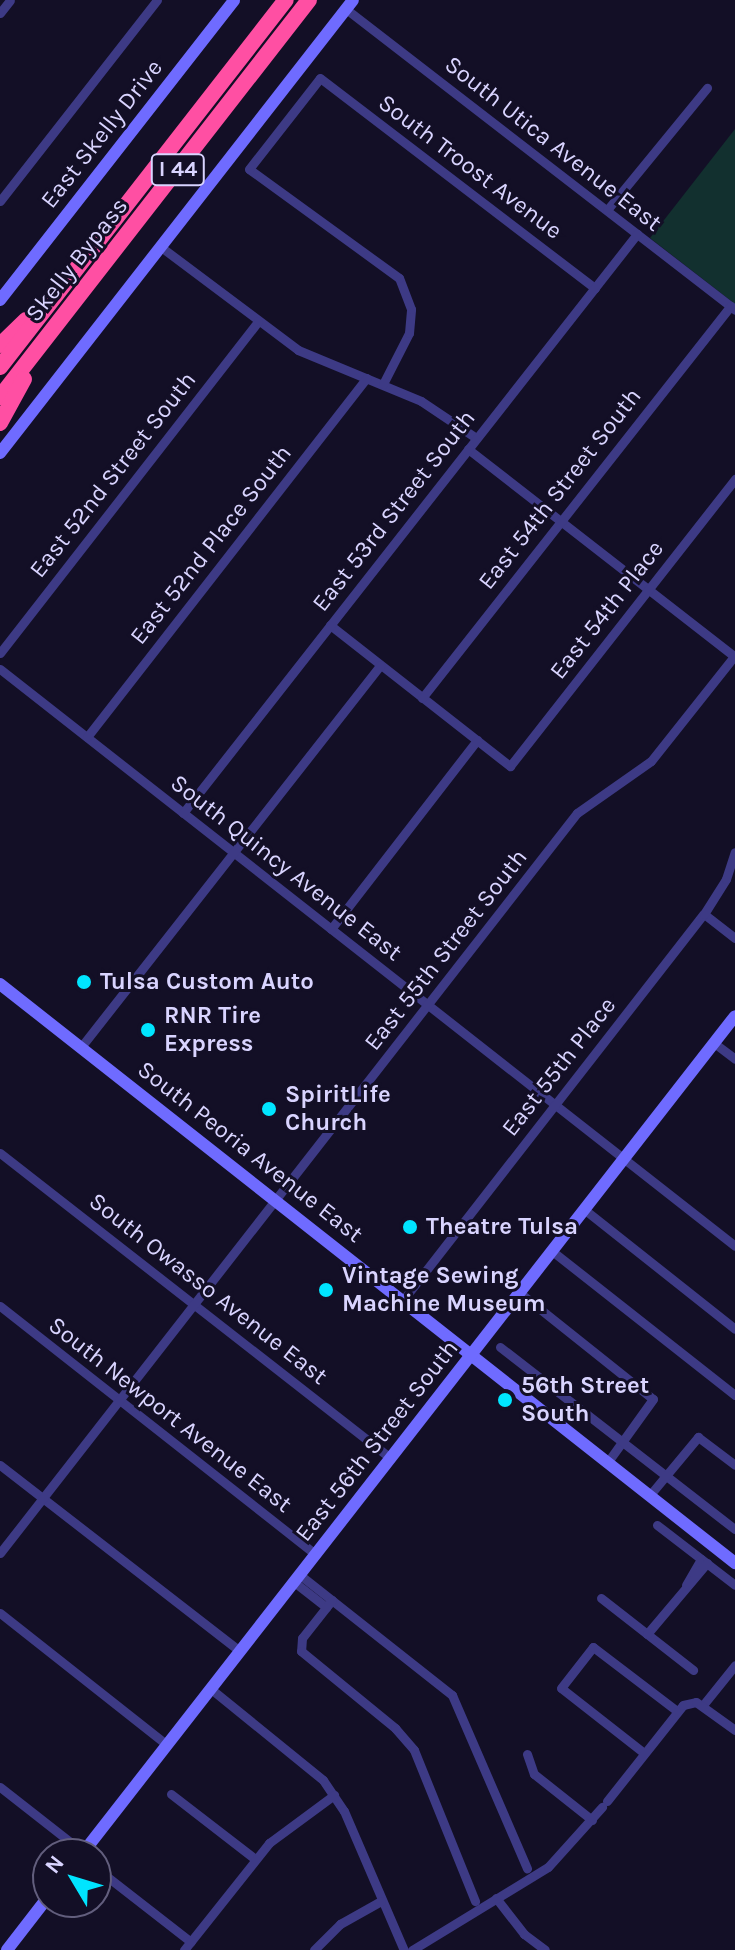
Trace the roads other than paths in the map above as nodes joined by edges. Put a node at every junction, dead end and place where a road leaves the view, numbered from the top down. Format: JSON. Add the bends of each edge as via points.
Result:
{"nodes":[{"id":1,"x":10,"y":0,"type":"edge"},
{"id":2,"x":157,"y":0,"type":"edge"},
{"id":3,"x":286,"y":0,"type":"edge"},
{"id":4,"x":309,"y":0,"type":"edge"},
{"id":5,"x":227,"y":3,"type":"edge"},
{"id":6,"x":350,"y":4,"type":"edge"},
{"id":7,"x":0,"y":13,"type":"edge"},
{"id":8,"x":707,"y":88,"type":"dead end"},
{"id":9,"x":0,"y":201,"type":"edge"},
{"id":10,"x":607,"y":210,"type":"junction"},
{"id":11,"x":637,"y":234,"type":"junction"},
{"id":12,"x":161,"y":247,"type":"junction"},
{"id":13,"x":68,"y":281,"type":"junction"},
{"id":14,"x":595,"y":288,"type":"junction"},
{"id":15,"x":2,"y":295,"type":"edge"},
{"id":16,"x":732,"y":308,"type":"edge"},
{"id":17,"x":258,"y":322,"type":"junction"},
{"id":18,"x":45,"y":339,"type":"junction"},
{"id":19,"x":0,"y":345,"type":"edge"},
{"id":20,"x":0,"y":367,"type":"edge"},
{"id":21,"x":366,"y":378,"type":"junction"},
{"id":22,"x":383,"y":384,"type":"junction"},
{"id":23,"x":0,"y":397,"type":"edge"},
{"id":24,"x":0,"y":423,"type":"edge"},
{"id":25,"x":476,"y":438,"type":"junction"},
{"id":26,"x":468,"y":449,"type":"junction"},
{"id":27,"x":0,"y":453,"type":"edge"},
{"id":28,"x":735,"y":479,"type":"edge"},
{"id":29,"x":560,"y":520,"type":"junction"},
{"id":30,"x":649,"y":589,"type":"junction"},
{"id":31,"x":330,"y":625,"type":"junction"},
{"id":32,"x":0,"y":653,"type":"edge"},
{"id":33,"x":735,"y":656,"type":"edge"},
{"id":34,"x":380,"y":665,"type":"junction"},
{"id":35,"x":0,"y":669,"type":"edge"},
{"id":36,"x":422,"y":698,"type":"junction"},
{"id":37,"x":87,"y":737,"type":"junction"},
{"id":38,"x":477,"y":740,"type":"junction"},
{"id":39,"x":183,"y":813,"type":"junction"},
{"id":40,"x":233,"y":852,"type":"junction"},
{"id":41,"x":735,"y":852,"type":"edge"},
{"id":42,"x":704,"y":914,"type":"junction"},
{"id":43,"x":331,"y":929,"type":"junction"},
{"id":44,"x":735,"y":938,"type":"edge"},
{"id":45,"x":0,"y":984,"type":"edge"},
{"id":46,"x":428,"y":1006,"type":"junction"},
{"id":47,"x":735,"y":1016,"type":"edge"},
{"id":48,"x":714,"y":1043,"type":"junction"},
{"id":49,"x":81,"y":1047,"type":"junction"},
{"id":50,"x":735,"y":1059,"type":"edge"},
{"id":51,"x":555,"y":1106,"type":"junction"},
{"id":52,"x":0,"y":1153,"type":"edge"},
{"id":53,"x":624,"y":1159,"type":"junction"},
{"id":54,"x":276,"y":1201,"type":"junction"},
{"id":55,"x":585,"y":1210,"type":"junction"},
{"id":56,"x":735,"y":1246,"type":"edge"},
{"id":57,"x":552,"y":1251,"type":"junction"},
{"id":58,"x":520,"y":1293,"type":"junction"},
{"id":59,"x":403,"y":1300,"type":"junction"},
{"id":60,"x":195,"y":1303,"type":"junction"},
{"id":61,"x":0,"y":1306,"type":"edge"},
{"id":62,"x":735,"y":1329,"type":"edge"},
{"id":63,"x":500,"y":1347,"type":"dead end"},
{"id":64,"x":472,"y":1355,"type":"junction"},
{"id":65,"x":735,"y":1395,"type":"edge"},
{"id":66,"x":120,"y":1401,"type":"junction"},
{"id":67,"x":623,"y":1441,"type":"junction"},
{"id":68,"x":391,"y":1458,"type":"junction"},
{"id":69,"x":607,"y":1463,"type":"junction"},
{"id":70,"x":0,"y":1465,"type":"edge"},
{"id":71,"x":735,"y":1465,"type":"edge"},
{"id":72,"x":666,"y":1474,"type":"junction"},
{"id":73,"x":649,"y":1496,"type":"junction"},
{"id":74,"x":43,"y":1498,"type":"junction"},
{"id":75,"x":657,"y":1525,"type":"dead end"},
{"id":76,"x":735,"y":1529,"type":"edge"},
{"id":77,"x":715,"y":1548,"type":"junction"},
{"id":78,"x":0,"y":1553,"type":"edge"},
{"id":79,"x":316,"y":1555,"type":"junction"},
{"id":80,"x":704,"y":1561,"type":"junction"},
{"id":81,"x":735,"y":1563,"type":"edge"},
{"id":82,"x":297,"y":1578,"type":"junction"},
{"id":83,"x":735,"y":1585,"type":"edge"},
{"id":84,"x":601,"y":1598,"type":"dead end"},
{"id":85,"x":329,"y":1604,"type":"junction"},
{"id":86,"x":0,"y":1613,"type":"edge"},
{"id":87,"x":647,"y":1634,"type":"junction"},
{"id":88,"x":240,"y":1651,"type":"junction"},
{"id":89,"x":735,"y":1665,"type":"edge"},
{"id":90,"x":693,"y":1670,"type":"dead end"},
{"id":91,"x":211,"y":1689,"type":"junction"},
{"id":92,"x":703,"y":1705,"type":"junction"},
{"id":93,"x":677,"y":1711,"type":"junction"},
{"id":94,"x":735,"y":1730,"type":"edge"},
{"id":95,"x":167,"y":1745,"type":"junction"},
{"id":96,"x":644,"y":1753,"type":"junction"},
{"id":97,"x":527,"y":1754,"type":"dead end"},
{"id":98,"x":0,"y":1787,"type":"edge"},
{"id":99,"x":171,"y":1794,"type":"dead end"},
{"id":100,"x":334,"y":1795,"type":"junction"},
{"id":101,"x":592,"y":1820,"type":"junction"},
{"id":102,"x":63,"y":1838,"type":"edge"},
{"id":103,"x":94,"y":1838,"type":"edge"},
{"id":104,"x":255,"y":1859,"type":"junction"},
{"id":105,"x":527,"y":1868,"type":"dead end"},
{"id":106,"x":112,"y":1882,"type":"edge"},
{"id":107,"x":496,"y":1898,"type":"junction"},
{"id":108,"x":381,"y":1901,"type":"junction"},
{"id":109,"x":475,"y":1901,"type":"dead end"},
{"id":110,"x":32,"y":1915,"type":"edge"},
{"id":111,"x":5,"y":1946,"type":"edge"},
{"id":112,"x":188,"y":1946,"type":"edge"},
{"id":113,"x":314,"y":1950,"type":"edge"},
{"id":114,"x":404,"y":1950,"type":"edge"},
{"id":115,"x":412,"y":1950,"type":"edge"},
{"id":116,"x":545,"y":1950,"type":"edge"}],
"edges":[{"from":1,"to":7,"type":"street"},
{"from":2,"to":9,"type":"street"},
{"from":3,"to":13,"type":"highway","name":"Skelly Bypass","number":"I 44"},
{"from":4,"to":18,"type":"highway","name":"Skelly Bypass","number":"I 44"},
{"from":5,"to":15,"type":"main road","name":"East Skelly Drive"},
{"from":6,"to":10,"type":"street","name":"South Utica Avenue East"},
{"from":6,"to":12,"type":"main road"},
{"from":8,"to":10,"type":"street"},
{"from":10,"to":11,"type":"street","name":"South Utica Avenue East"},
{"from":11,"to":14,"type":"street","name":"East 53rd Street South"},
{"from":11,"to":16,"type":"street","name":"South Utica Avenue East"},
{"from":12,"to":17,"type":"street"},
{"from":12,"to":27,"type":"main road"},
{"from":13,"to":19,"type":"highway"},
{"from":13,"to":20,"type":"highway","name":"Skelly Bypass","number":"I 44"},
{"from":14,"to":22,"type":"street","name":"South Troost Avenue","via":[[320,78],[249,169],[399,278],[411,309],[409,333]]},
{"from":14,"to":25,"type":"street","name":"East 53rd Street South"},
{"from":16,"to":29,"type":"street","name":"East 54th Street South"},
{"from":17,"to":21,"type":"street","via":[[298,350]]},
{"from":17,"to":32,"type":"street","name":"East 52nd Street South"},
{"from":18,"to":23,"type":"highway","name":"Skelly Bypass","number":"I 44"},
{"from":18,"to":24,"type":"highway"},
{"from":21,"to":22,"type":"street"},
{"from":21,"to":37,"type":"street","name":"East 52nd Place South"},
{"from":22,"to":25,"type":"street"},
{"from":25,"to":26,"type":"street","name":"East 53rd Street South"},
{"from":26,"to":29,"type":"street"},
{"from":26,"to":31,"type":"street","name":"East 53rd Street South"},
{"from":28,"to":30,"type":"street","name":"East 54th Place"},
{"from":29,"to":30,"type":"street"},
{"from":29,"to":36,"type":"street","name":"East 54th Street South"},
{"from":30,"to":33,"type":"street"},
{"from":30,"to":38,"type":"street","name":"East 54th Place","via":[[510,766]]},
{"from":31,"to":34,"type":"street"},
{"from":31,"to":39,"type":"street","name":"East 53rd Street South"},
{"from":33,"to":46,"type":"street","name":"East 55th Street South","via":[[651,761],[577,813]]},
{"from":34,"to":36,"type":"street"},
{"from":34,"to":40,"type":"street"},
{"from":35,"to":37,"type":"street","name":"South Quincy Avenue East"},
{"from":36,"to":38,"type":"street"},
{"from":37,"to":39,"type":"street","name":"South Quincy Avenue East"},
{"from":38,"to":43,"type":"street"},
{"from":39,"to":40,"type":"street","name":"South Quincy Avenue East"},
{"from":40,"to":43,"type":"street","name":"South Quincy Avenue East"},
{"from":40,"to":49,"type":"street"},
{"from":41,"to":42,"type":"street","name":"East 55th Place"},
{"from":42,"to":44,"type":"street"},
{"from":42,"to":51,"type":"street","name":"East 55th Place"},
{"from":43,"to":46,"type":"street","name":"South Quincy Avenue East"},
{"from":45,"to":49,"type":"main road","name":"South Peoria Avenue East"},
{"from":46,"to":51,"type":"street","name":"South Quincy Avenue East"},
{"from":46,"to":54,"type":"street","name":"East 55th Street South"},
{"from":47,"to":48,"type":"main road","name":"East 56th Street South"},
{"from":48,"to":50,"type":"street"},
{"from":48,"to":53,"type":"main road","name":"East 56th Street South"},
{"from":49,"to":54,"type":"main road","name":"South Peoria Avenue East"},
{"from":51,"to":53,"type":"street","name":"South Quincy Avenue East"},
{"from":51,"to":59,"type":"street","name":"East 55th Place"},
{"from":52,"to":60,"type":"street","name":"South Owasso Avenue East"},
{"from":53,"to":55,"type":"main road","name":"East 56th Street South"},
{"from":53,"to":56,"type":"street","name":"South Quincy Avenue East"},
{"from":54,"to":59,"type":"main road","name":"South Peoria Avenue East"},
{"from":54,"to":60,"type":"street","name":"East 55th Street South"},
{"from":55,"to":57,"type":"main road","name":"East 56th Street South"},
{"from":55,"to":62,"type":"street"},
{"from":57,"to":58,"type":"main road","name":"East 56th Street South"},
{"from":57,"to":65,"type":"street"},
{"from":58,"to":64,"type":"main road","name":"East 56th Street South"},
{"from":58,"to":67,"type":"street","via":[[653,1399]]},
{"from":59,"to":64,"type":"main road","name":"South Peoria Avenue East"},
{"from":60,"to":66,"type":"street","name":"East 55th Street South"},
{"from":60,"to":68,"type":"street","name":"South Owasso Avenue East"},
{"from":61,"to":66,"type":"street","name":"South Newport Avenue East"},
{"from":63,"to":67,"type":"street"},
{"from":64,"to":68,"type":"main road","name":"East 56th Street South"},
{"from":64,"to":69,"type":"main road","name":"South Peoria Avenue East"},
{"from":66,"to":74,"type":"street","name":"East 55th Street South"},
{"from":66,"to":79,"type":"street","name":"South Newport Avenue East"},
{"from":67,"to":69,"type":"street"},
{"from":67,"to":72,"type":"street"},
{"from":68,"to":79,"type":"main road","name":"East 56th Street South"},
{"from":69,"to":73,"type":"main road","name":"South Peoria Avenue East"},
{"from":70,"to":74,"type":"street"},
{"from":71,"to":72,"type":"street","via":[[698,1437]]},
{"from":72,"to":73,"type":"street"},
{"from":72,"to":76,"type":"street"},
{"from":73,"to":77,"type":"main road","name":"South Peoria Avenue East"},
{"from":74,"to":78,"type":"street","name":"East 55th Street South"},
{"from":74,"to":88,"type":"street"},
{"from":75,"to":80,"type":"street"},
{"from":77,"to":80,"type":"street"},
{"from":77,"to":81,"type":"main road","name":"South Peoria Avenue East"},
{"from":79,"to":82,"type":"main road","name":"East 56th Street South"},
{"from":80,"to":83,"type":"street"},
{"from":80,"to":87,"type":"street"},
{"from":82,"to":85,"type":"street"},
{"from":82,"to":88,"type":"main road","name":"East 56th Street South"},
{"from":84,"to":87,"type":"street"},
{"from":85,"to":105,"type":"street","via":[[452,1695]]},
{"from":85,"to":109,"type":"street","via":[[299,1646],[414,1750]]},
{"from":86,"to":95,"type":"street"},
{"from":87,"to":90,"type":"street"},
{"from":88,"to":91,"type":"main road","name":"East 56th Street South"},
{"from":89,"to":92,"type":"street"},
{"from":91,"to":95,"type":"main road","name":"East 56th Street South"},
{"from":91,"to":100,"type":"street","via":[[310,1768]]},
{"from":92,"to":93,"type":"street","via":[[689,1702]]},
{"from":92,"to":94,"type":"street"},
{"from":93,"to":96,"type":"street"},
{"from":93,"to":96,"type":"street","via":[[593,1647],[561,1688]]},
{"from":95,"to":103,"type":"main road","name":"East 56th Street South"},
{"from":96,"to":101,"type":"street"},
{"from":97,"to":101,"type":"street","via":[[534,1774]]},
{"from":98,"to":102,"type":"street"},
{"from":99,"to":104,"type":"street"},
{"from":100,"to":104,"type":"street","via":[[286,1828]]},
{"from":100,"to":108,"type":"street"},
{"from":101,"to":107,"type":"street","via":[[548,1867]]},
{"from":104,"to":112,"type":"street"},
{"from":106,"to":112,"type":"street"},
{"from":107,"to":115,"type":"street"},
{"from":107,"to":116,"type":"street","via":[[524,1934]]},
{"from":108,"to":113,"type":"street","via":[[340,1924]]},
{"from":108,"to":114,"type":"street"},
{"from":110,"to":111,"type":"main road"}]}
